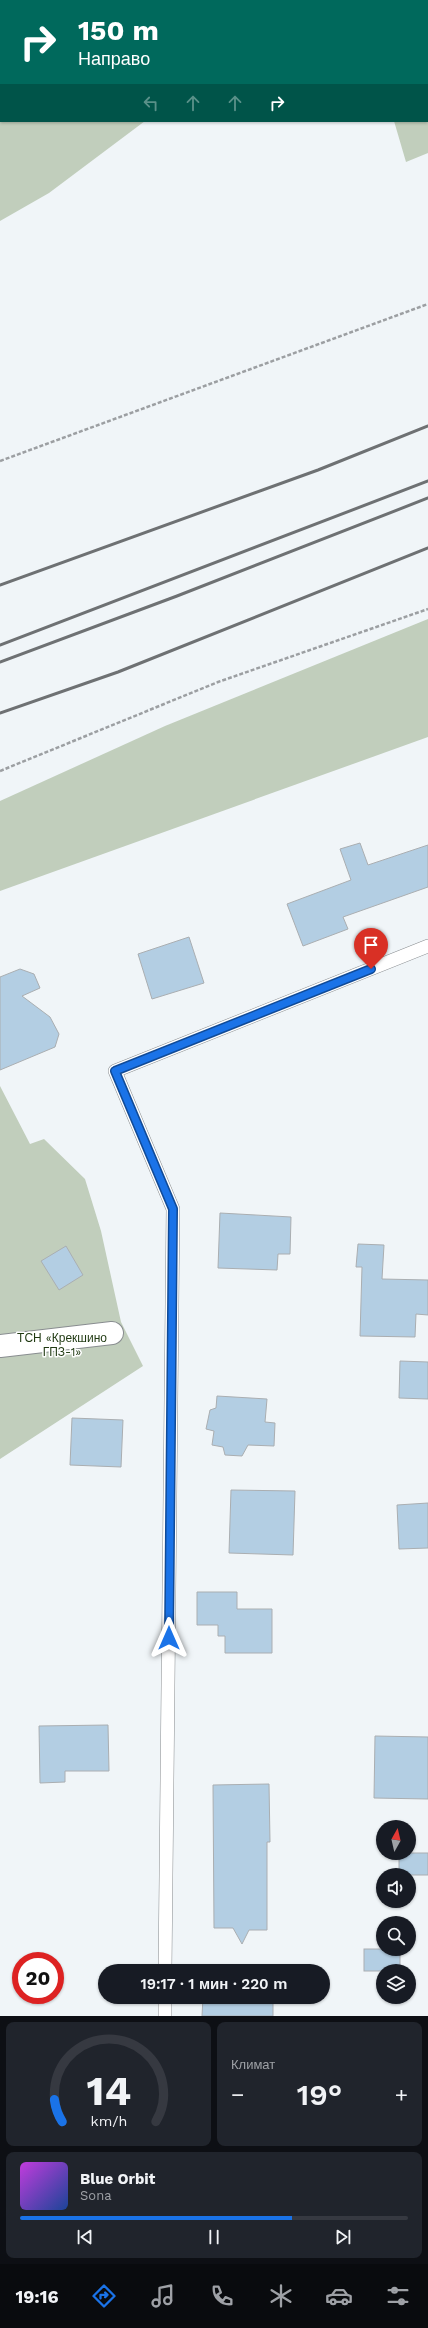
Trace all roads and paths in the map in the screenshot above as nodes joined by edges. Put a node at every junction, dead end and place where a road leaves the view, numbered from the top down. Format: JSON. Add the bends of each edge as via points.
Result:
{"nodes":[{"id":1,"x":428,"y":304,"type":"edge"},
{"id":2,"x":0,"y":461,"type":"edge"},
{"id":3,"x":428,"y":609,"type":"edge"},
{"id":4,"x":0,"y":771,"type":"edge"},
{"id":5,"x":428,"y":946,"type":"edge"},
{"id":6,"x":112,"y":1333,"type":"dead end"},
{"id":7,"x":0,"y":1346,"type":"edge"},
{"id":8,"x":166,"y":1964,"type":"edge"},
{"id":9,"x":165,"y":2004,"type":"edge"},
{"id":10,"x":165,"y":2016,"type":"edge"}],
"edges":[{"from":1,"to":2,"type":"path"},
{"from":3,"to":4,"type":"path","via":[[218,682]]},
{"from":5,"to":8,"type":"lane","via":[[115,1071],[173,1209]]},
{"from":6,"to":7,"type":"street"},
{"from":9,"to":10,"type":"lane"}]}
